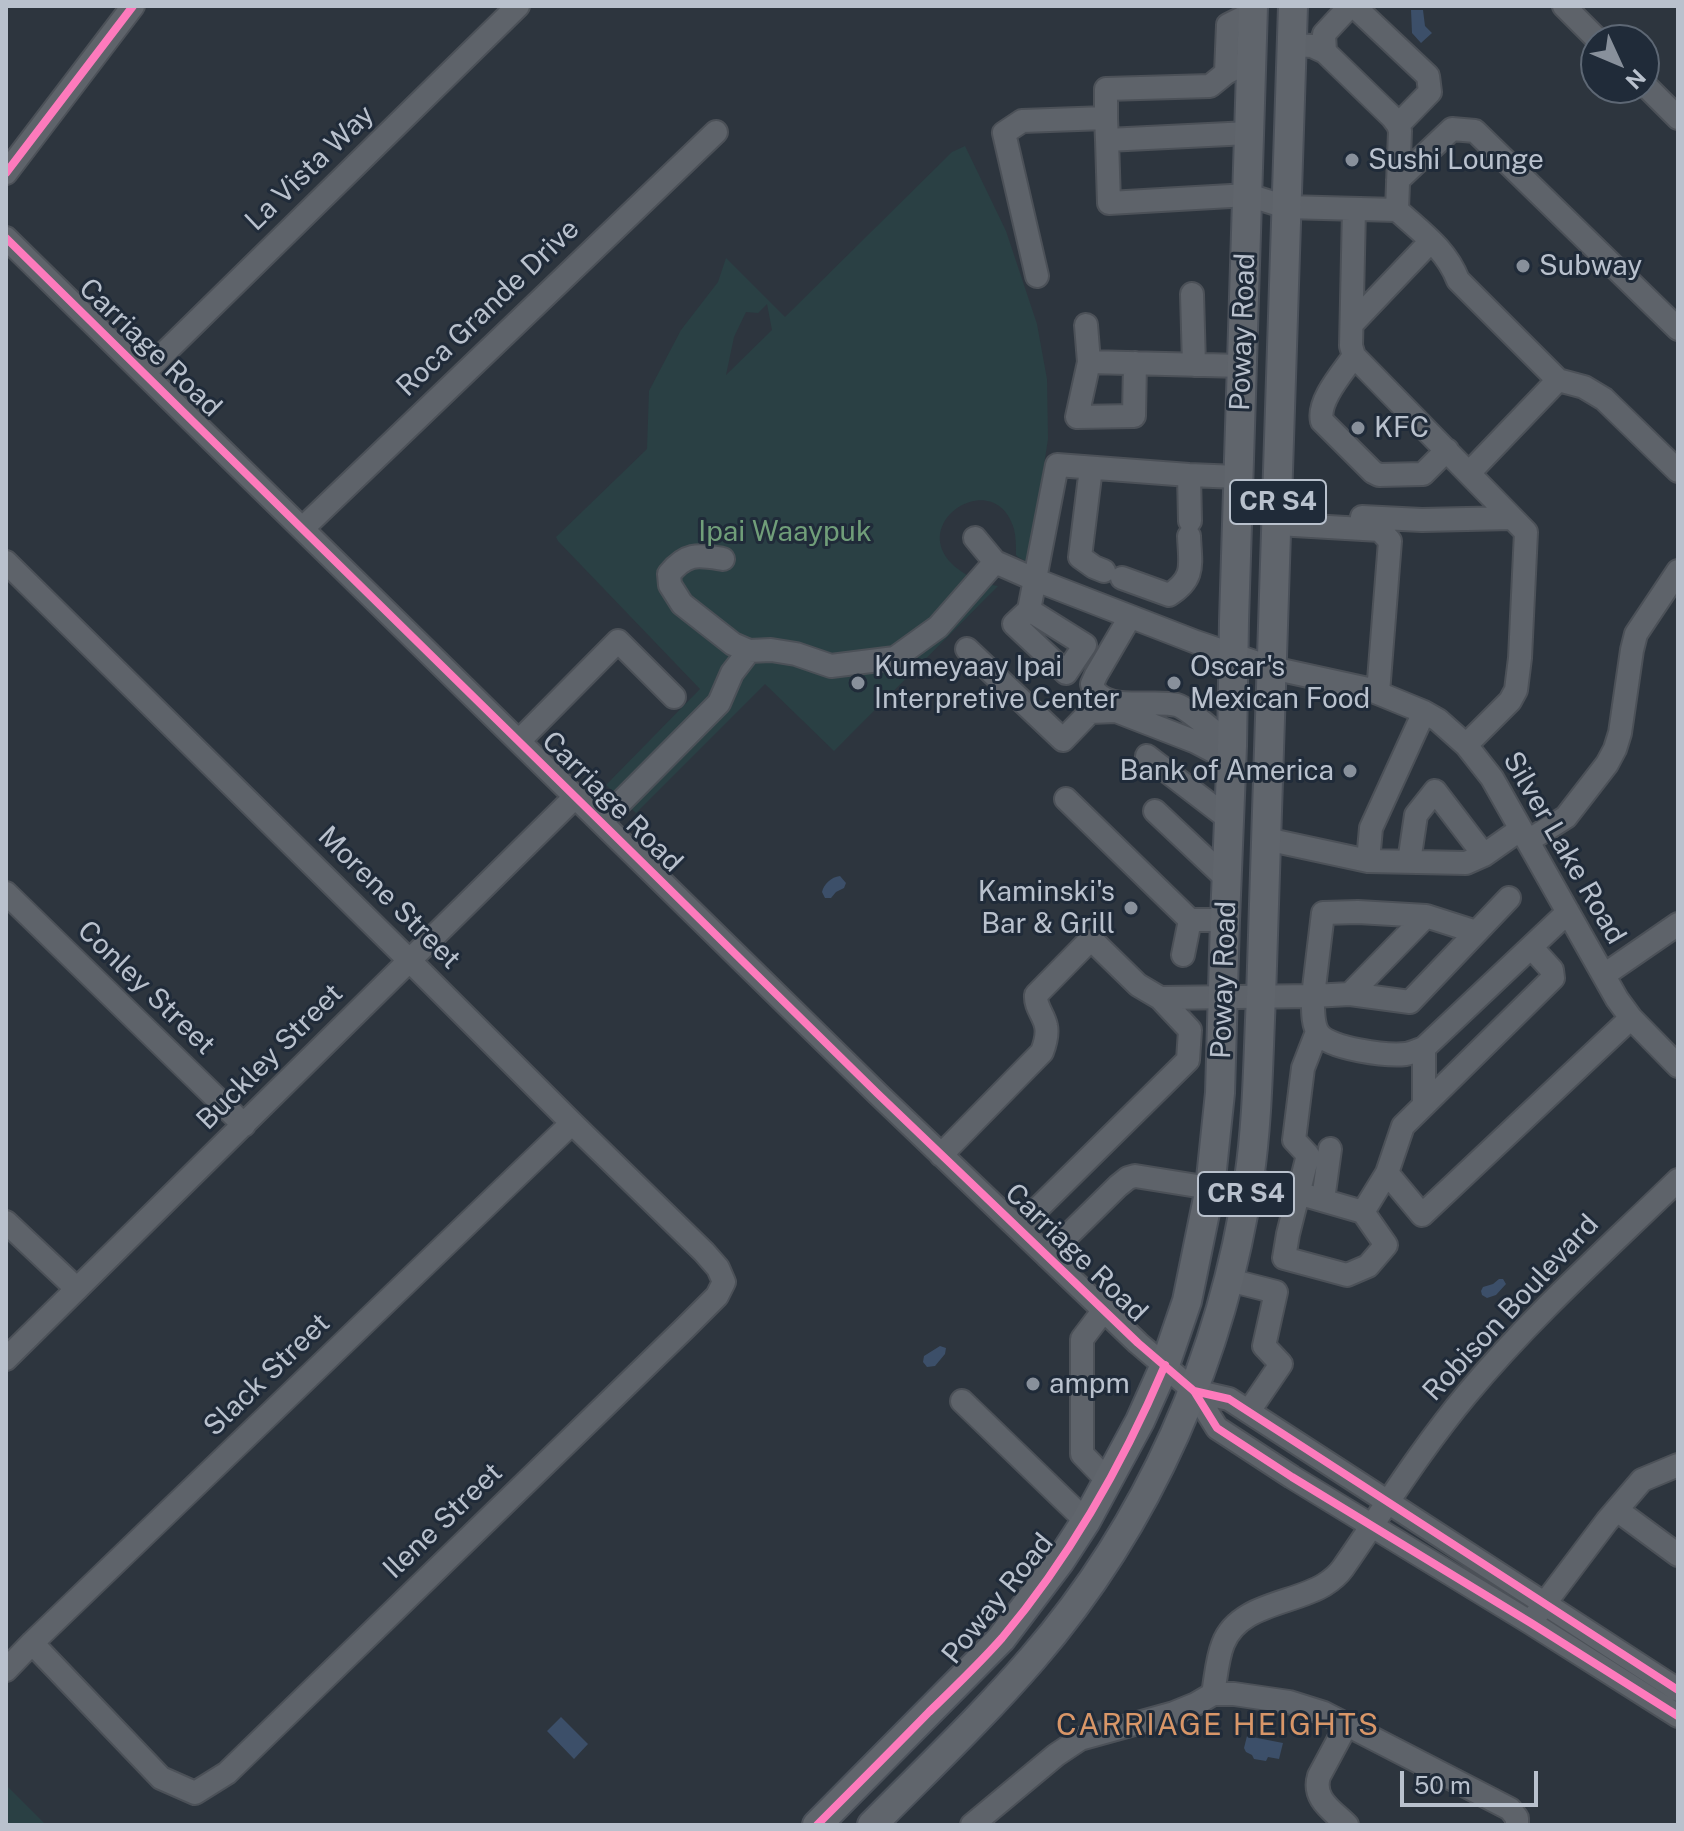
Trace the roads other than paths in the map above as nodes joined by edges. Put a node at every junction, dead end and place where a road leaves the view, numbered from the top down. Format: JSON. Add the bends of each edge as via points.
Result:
{"nodes":[{"id":1,"x":133,"y":6,"type":"edge"},
{"id":2,"x":518,"y":6,"type":"edge"},
{"id":3,"x":1293,"y":6,"type":"edge"},
{"id":4,"x":1352,"y":6,"type":"edge"},
{"id":5,"x":1564,"y":6,"type":"edge"},
{"id":6,"x":1252,"y":10,"type":"edge"},
{"id":7,"x":1582,"y":24,"type":"edge"},
{"id":8,"x":1291,"y":45,"type":"junction"},
{"id":9,"x":1325,"y":52,"type":"junction"},
{"id":10,"x":1251,"y":60,"type":"junction"},
{"id":11,"x":1226,"y":73,"type":"junction"},
{"id":12,"x":1660,"y":100,"type":"edge"},
{"id":13,"x":1678,"y":118,"type":"edge"},
{"id":14,"x":1398,"y":125,"type":"junction"},
{"id":15,"x":1106,"y":129,"type":"junction"},
{"id":16,"x":716,"y":132,"type":"dead end"},
{"id":17,"x":1249,"y":133,"type":"junction"},
{"id":18,"x":6,"y":173,"type":"edge"},
{"id":19,"x":1398,"y":180,"type":"junction"},
{"id":20,"x":1248,"y":195,"type":"junction"},
{"id":21,"x":1286,"y":207,"type":"junction"},
{"id":22,"x":1354,"y":209,"type":"junction"},
{"id":23,"x":1397,"y":210,"type":"junction"},
{"id":24,"x":6,"y":238,"type":"edge"},
{"id":25,"x":1431,"y":241,"type":"junction"},
{"id":26,"x":1037,"y":276,"type":"dead end"},
{"id":27,"x":1192,"y":294,"type":"dead end"},
{"id":28,"x":1352,"y":324,"type":"junction"},
{"id":29,"x":1086,"y":325,"type":"dead end"},
{"id":30,"x":1678,"y":329,"type":"edge"},
{"id":31,"x":1354,"y":356,"type":"junction"},
{"id":32,"x":1089,"y":362,"type":"junction"},
{"id":33,"x":1135,"y":363,"type":"junction"},
{"id":34,"x":1194,"y":365,"type":"junction"},
{"id":35,"x":1242,"y":366,"type":"junction"},
{"id":36,"x":144,"y":373,"type":"junction"},
{"id":37,"x":1558,"y":380,"type":"junction"},
{"id":38,"x":1447,"y":450,"type":"junction"},
{"id":39,"x":1091,"y":468,"type":"junction"},
{"id":40,"x":1678,"y":471,"type":"edge"},
{"id":41,"x":1469,"y":473,"type":"junction"},
{"id":42,"x":1189,"y":475,"type":"junction"},
{"id":43,"x":1238,"y":477,"type":"junction"},
{"id":44,"x":1277,"y":518,"type":"junction"},
{"id":45,"x":1512,"y":518,"type":"junction"},
{"id":46,"x":303,"y":528,"type":"junction"},
{"id":47,"x":975,"y":538,"type":"dead end"},
{"id":48,"x":723,"y":559,"type":"dead end"},
{"id":49,"x":6,"y":562,"type":"edge"},
{"id":50,"x":995,"y":562,"type":"junction"},
{"id":51,"x":1678,"y":571,"type":"edge"},
{"id":52,"x":1036,"y":580,"type":"junction"},
{"id":53,"x":1029,"y":610,"type":"dead end"},
{"id":54,"x":1130,"y":617,"type":"junction"},
{"id":55,"x":967,"y":649,"type":"dead end"},
{"id":56,"x":749,"y":651,"type":"junction"},
{"id":57,"x":1233,"y":654,"type":"junction"},
{"id":58,"x":1272,"y":668,"type":"junction"},
{"id":59,"x":1378,"y":693,"type":"junction"},
{"id":60,"x":674,"y":697,"type":"dead end"},
{"id":61,"x":1424,"y":712,"type":"junction"},
{"id":62,"x":519,"y":741,"type":"junction"},
{"id":63,"x":1466,"y":745,"type":"junction"},
{"id":64,"x":1232,"y":754,"type":"junction"},
{"id":65,"x":1147,"y":756,"type":"dead end"},
{"id":66,"x":575,"y":797,"type":"junction"},
{"id":67,"x":1066,"y":799,"type":"dead end"},
{"id":68,"x":1155,"y":811,"type":"dead end"},
{"id":69,"x":1229,"y":819,"type":"junction"},
{"id":70,"x":601,"y":822,"type":"junction"},
{"id":71,"x":1524,"y":835,"type":"junction"},
{"id":72,"x":1266,"y":839,"type":"junction"},
{"id":73,"x":1484,"y":855,"type":"junction"},
{"id":74,"x":1368,"y":861,"type":"junction"},
{"id":75,"x":1409,"y":862,"type":"junction"},
{"id":76,"x":1227,"y":879,"type":"junction"},
{"id":77,"x":6,"y":893,"type":"edge"},
{"id":78,"x":1509,"y":898,"type":"dead end"},
{"id":79,"x":1568,"y":912,"type":"junction"},
{"id":80,"x":1426,"y":916,"type":"junction"},
{"id":81,"x":1190,"y":920,"type":"junction"},
{"id":82,"x":1225,"y":920,"type":"junction"},
{"id":83,"x":1678,"y":924,"type":"edge"},
{"id":84,"x":1476,"y":932,"type":"junction"},
{"id":85,"x":1531,"y":947,"type":"junction"},
{"id":86,"x":1183,"y":955,"type":"dead end"},
{"id":87,"x":410,"y":961,"type":"junction"},
{"id":88,"x":1604,"y":975,"type":"junction"},
{"id":89,"x":1350,"y":994,"type":"junction"},
{"id":90,"x":1313,"y":996,"type":"junction"},
{"id":91,"x":1261,"y":997,"type":"junction"},
{"id":92,"x":1160,"y":998,"type":"junction"},
{"id":93,"x":1224,"y":998,"type":"junction"},
{"id":94,"x":1631,"y":1018,"type":"junction"},
{"id":95,"x":1317,"y":1032,"type":"junction"},
{"id":96,"x":1190,"y":1042,"type":"junction"},
{"id":97,"x":1223,"y":1043,"type":"junction"},
{"id":98,"x":1424,"y":1048,"type":"junction"},
{"id":99,"x":1678,"y":1066,"type":"edge"},
{"id":100,"x":1424,"y":1105,"type":"junction"},
{"id":101,"x":572,"y":1123,"type":"junction"},
{"id":102,"x":244,"y":1125,"type":"junction"},
{"id":103,"x":1330,"y":1149,"type":"dead end"},
{"id":104,"x":941,"y":1155,"type":"junction"},
{"id":105,"x":1387,"y":1173,"type":"junction"},
{"id":106,"x":1249,"y":1179,"type":"junction"},
{"id":107,"x":1678,"y":1180,"type":"edge"},
{"id":108,"x":1210,"y":1188,"type":"junction"},
{"id":109,"x":1298,"y":1193,"type":"junction"},
{"id":110,"x":1323,"y":1200,"type":"junction"},
{"id":111,"x":1363,"y":1212,"type":"junction"},
{"id":112,"x":6,"y":1222,"type":"edge"},
{"id":113,"x":1018,"y":1228,"type":"junction"},
{"id":114,"x":1047,"y":1256,"type":"junction"},
{"id":115,"x":1229,"y":1280,"type":"junction"},
{"id":116,"x":724,"y":1282,"type":"joint"},
{"id":117,"x":77,"y":1289,"type":"junction"},
{"id":118,"x":1104,"y":1310,"type":"junction"},
{"id":119,"x":6,"y":1359,"type":"edge"},
{"id":120,"x":1165,"y":1365,"type":"junction"},
{"id":121,"x":1194,"y":1391,"type":"junction"},
{"id":122,"x":962,"y":1401,"type":"dead end"},
{"id":123,"x":1249,"y":1411,"type":"junction"},
{"id":124,"x":1678,"y":1465,"type":"edge"},
{"id":125,"x":1109,"y":1482,"type":"junction"},
{"id":126,"x":1387,"y":1502,"type":"junction"},
{"id":127,"x":1617,"y":1510,"type":"junction"},
{"id":128,"x":1086,"y":1521,"type":"junction"},
{"id":129,"x":1372,"y":1526,"type":"junction"},
{"id":130,"x":1678,"y":1555,"type":"edge"},
{"id":131,"x":1544,"y":1605,"type":"junction"},
{"id":132,"x":1531,"y":1623,"type":"junction"},
{"id":133,"x":32,"y":1643,"type":"junction"},
{"id":134,"x":6,"y":1670,"type":"edge"},
{"id":135,"x":1678,"y":1690,"type":"edge"},
{"id":136,"x":1213,"y":1694,"type":"junction"},
{"id":137,"x":1678,"y":1716,"type":"edge"},
{"id":138,"x":1347,"y":1724,"type":"junction"},
{"id":139,"x":817,"y":1825,"type":"edge"},
{"id":140,"x":872,"y":1825,"type":"edge"},
{"id":141,"x":972,"y":1825,"type":"edge"},
{"id":142,"x":1347,"y":1825,"type":"edge"},
{"id":143,"x":1517,"y":1825,"type":"edge"}],
"edges":[{"from":1,"to":18,"type":"street"},
{"from":2,"to":36,"type":"street","name":"La Vista Way"},
{"from":3,"to":8,"type":"main road","name":"Poway Road","number":"CR S4"},
{"from":4,"to":9,"type":"street","via":[[1324,34]]},
{"from":4,"to":14,"type":"street","via":[[1428,76],[1430,92]]},
{"from":5,"to":7,"type":"street"},
{"from":6,"to":10,"type":"main road","name":"Poway Road","number":"CR S4"},
{"from":6,"to":11,"type":"street","via":[[1228,25]]},
{"from":8,"to":9,"type":"street"},
{"from":8,"to":21,"type":"main road","name":"Poway Road","number":"CR S4"},
{"from":9,"to":14,"type":"street"},
{"from":10,"to":11,"type":"street"},
{"from":10,"to":17,"type":"main road","name":"Poway Road","number":"CR S4"},
{"from":11,"to":15,"type":"street","via":[[1210,86],[1106,89]]},
{"from":12,"to":13,"type":"street"},
{"from":14,"to":19,"type":"street"},
{"from":15,"to":17,"type":"street"},
{"from":15,"to":20,"type":"street","via":[[1109,203]]},
{"from":15,"to":26,"type":"street","via":[[1022,121],[1004,133]]},
{"from":16,"to":46,"type":"street","name":"Roca Grande Drive"},
{"from":17,"to":20,"type":"main road","name":"Poway Road","number":"CR S4"},
{"from":19,"to":23,"type":"street"},
{"from":19,"to":30,"type":"street","via":[[1452,129],[1475,131]]},
{"from":20,"to":21,"type":"street"},
{"from":20,"to":35,"type":"main road","name":"Poway Road","number":"CR S4"},
{"from":21,"to":22,"type":"street"},
{"from":21,"to":44,"type":"main road","name":"Poway Road","number":"CR S4"},
{"from":22,"to":23,"type":"street"},
{"from":22,"to":28,"type":"street"},
{"from":23,"to":25,"type":"street"},
{"from":24,"to":36,"type":"street","name":"Carriage Road"},
{"from":25,"to":28,"type":"street"},
{"from":25,"to":37,"type":"street","via":[[1452,264],[1458,280]]},
{"from":27,"to":34,"type":"street"},
{"from":28,"to":31,"type":"street"},
{"from":29,"to":32,"type":"street"},
{"from":31,"to":38,"type":"street"},
{"from":31,"to":38,"type":"street","via":[[1322,404],[1322,421],[1379,475],[1423,474]]},
{"from":32,"to":33,"type":"street"},
{"from":32,"to":33,"type":"street","via":[[1077,417],[1134,416]]},
{"from":33,"to":34,"type":"street"},
{"from":34,"to":35,"type":"street"},
{"from":35,"to":43,"type":"main road","name":"Poway Road","number":"CR S4"},
{"from":36,"to":46,"type":"street","name":"Carriage Road"},
{"from":37,"to":40,"type":"street","via":[[1604,399]]},
{"from":37,"to":41,"type":"street"},
{"from":38,"to":41,"type":"street"},
{"from":39,"to":42,"type":"street"},
{"from":39,"to":42,"type":"street","via":[[1080,557],[1169,595],[1184,586],[1190,571]]},
{"from":39,"to":52,"type":"street","via":[[1057,465]]},
{"from":41,"to":45,"type":"street"},
{"from":42,"to":43,"type":"street"},
{"from":43,"to":57,"type":"main road","name":"Poway Road","number":"CR S4"},
{"from":44,"to":45,"type":"street"},
{"from":44,"to":58,"type":"main road","name":"Poway Road","number":"CR S4"},
{"from":44,"to":59,"type":"street","via":[[1380,530],[1390,541]]},
{"from":45,"to":63,"type":"street","via":[[1526,532],[1516,690]]},
{"from":46,"to":62,"type":"street","name":"Carriage Road"},
{"from":47,"to":50,"type":"street"},
{"from":48,"to":56,"type":"street","via":[[696,555],[679,561],[669,574],[670,585],[682,604]]},
{"from":49,"to":87,"type":"street","name":"Morene Street"},
{"from":50,"to":52,"type":"street","name":"Silver Lake Road"},
{"from":50,"to":56,"type":"street","via":[[938,627],[895,658],[831,666],[796,654]]},
{"from":51,"to":71,"type":"street","via":[[1636,634],[1620,733],[1607,764],[1566,817]]},
{"from":52,"to":53,"type":"street"},
{"from":52,"to":54,"type":"street","name":"Silver Lake Road"},
{"from":54,"to":57,"type":"street","name":"Silver Lake Road"},
{"from":54,"to":64,"type":"street","via":[[1096,675],[1095,691],[1113,702],[1181,706]]},
{"from":55,"to":64,"type":"street","via":[[1063,740],[1090,712],[1116,711]]},
{"from":56,"to":70,"type":"street","via":[[719,703]]},
{"from":57,"to":58,"type":"street","name":"Silver Lake Road"},
{"from":57,"to":64,"type":"main road","name":"Poway Road","number":"CR S4"},
{"from":58,"to":59,"type":"street","name":"Silver Lake Road"},
{"from":58,"to":72,"type":"main road","name":"Poway Road","number":"CR S4"},
{"from":59,"to":61,"type":"street","name":"Silver Lake Road"},
{"from":60,"to":62,"type":"street","via":[[618,641]]},
{"from":61,"to":63,"type":"street","name":"Silver Lake Road"},
{"from":61,"to":74,"type":"street","via":[[1371,828]]},
{"from":62,"to":66,"type":"street","name":"Carriage Road"},
{"from":63,"to":71,"type":"street","name":"Silver Lake Road"},
{"from":64,"to":69,"type":"main road","name":"Poway Road","number":"CR S4"},
{"from":65,"to":69,"type":"street"},
{"from":66,"to":70,"type":"street","name":"Carriage Road"},
{"from":66,"to":87,"type":"street","name":"Buckley Street"},
{"from":67,"to":81,"type":"street"},
{"from":68,"to":76,"type":"street"},
{"from":69,"to":76,"type":"main road","name":"Poway Road","number":"CR S4"},
{"from":70,"to":104,"type":"street","name":"Carriage Road"},
{"from":71,"to":73,"type":"street"},
{"from":71,"to":79,"type":"street","name":"Silver Lake Road"},
{"from":72,"to":74,"type":"street"},
{"from":72,"to":91,"type":"main road","name":"Poway Road","number":"CR S4"},
{"from":73,"to":75,"type":"street","via":[[1466,863]]},
{"from":73,"to":75,"type":"street","via":[[1435,791],[1416,815]]},
{"from":74,"to":75,"type":"street"},
{"from":76,"to":82,"type":"main road","name":"Poway Road","number":"CR S4"},
{"from":77,"to":102,"type":"street","name":"Conley Street"},
{"from":78,"to":84,"type":"street"},
{"from":79,"to":85,"type":"street"},
{"from":79,"to":88,"type":"street","name":"Silver Lake Road"},
{"from":80,"to":84,"type":"street"},
{"from":80,"to":89,"type":"street"},
{"from":80,"to":90,"type":"street","via":[[1323,913]]},
{"from":81,"to":82,"type":"street"},
{"from":81,"to":86,"type":"street"},
{"from":82,"to":93,"type":"main road","name":"Poway Road","number":"CR S4"},
{"from":83,"to":88,"type":"street"},
{"from":84,"to":89,"type":"street","via":[[1410,1002]]},
{"from":85,"to":98,"type":"street"},
{"from":85,"to":100,"type":"street","via":[[1553,978]]},
{"from":87,"to":101,"type":"street","name":"Morene Street"},
{"from":87,"to":102,"type":"street","name":"Buckley Street"},
{"from":88,"to":94,"type":"street","name":"Silver Lake Road"},
{"from":89,"to":90,"type":"street"},
{"from":90,"to":91,"type":"street"},
{"from":90,"to":95,"type":"street"},
{"from":91,"to":93,"type":"street"},
{"from":91,"to":106,"type":"main road","name":"Poway Road","number":"CR S4"},
{"from":92,"to":93,"type":"street"},
{"from":92,"to":96,"type":"street","via":[[1190,1030]]},
{"from":92,"to":104,"type":"street","via":[[1138,985],[1095,943],[1087,943],[1036,995],[1047,1031],[1042,1052]]},
{"from":93,"to":97,"type":"main road","name":"Poway Road","number":"CR S4"},
{"from":94,"to":99,"type":"street","name":"Silver Lake Road"},
{"from":94,"to":105,"type":"street","via":[[1422,1215]]},
{"from":95,"to":98,"type":"street","via":[[1328,1042],[1376,1053],[1406,1054]]},
{"from":95,"to":109,"type":"street","via":[[1303,1068],[1294,1140],[1308,1155]]},
{"from":96,"to":97,"type":"street"},
{"from":96,"to":113,"type":"street","via":[[1185,1063]]},
{"from":97,"to":108,"type":"main road","name":"Poway Road","number":"CR S4"},
{"from":98,"to":100,"type":"street"},
{"from":100,"to":105,"type":"street","via":[[1403,1126]]},
{"from":101,"to":116,"type":"street","name":"Morene Street","via":[[704,1252]]},
{"from":101,"to":133,"type":"street","name":"Slack Street"},
{"from":102,"to":117,"type":"street","name":"Buckley Street"},
{"from":103,"to":110,"type":"street"},
{"from":104,"to":113,"type":"street","name":"Carriage Road"},
{"from":105,"to":111,"type":"street"},
{"from":106,"to":109,"type":"street"},
{"from":106,"to":115,"type":"main road","name":"Poway Road","number":"CR S4"},
{"from":107,"to":126,"type":"street","name":"Robison Boulevard","via":[[1512,1342],[1448,1417]]},
{"from":108,"to":114,"type":"street","via":[[1128,1178]]},
{"from":108,"to":120,"type":"main road","name":"Poway Road","number":"CR S4","via":[[1187,1301]]},
{"from":109,"to":110,"type":"street"},
{"from":109,"to":111,"type":"street","via":[[1284,1258],[1347,1275],[1368,1266],[1386,1245]]},
{"from":110,"to":111,"type":"street"},
{"from":112,"to":117,"type":"street"},
{"from":113,"to":114,"type":"street","name":"Carriage Road"},
{"from":114,"to":118,"type":"street","name":"Carriage Road"},
{"from":115,"to":121,"type":"main road","name":"Poway Road","number":"CR S4"},
{"from":115,"to":123,"type":"street","via":[[1276,1292],[1264,1346],[1281,1364]]},
{"from":116,"to":133,"type":"street","name":"Ilene Street","via":[[685,1328],[227,1773],[195,1793],[161,1778]]},
{"from":117,"to":119,"type":"street","name":"Buckley Street"},
{"from":118,"to":120,"type":"street","name":"Carriage Road"},
{"from":118,"to":125,"type":"street","via":[[1082,1339],[1082,1454]]},
{"from":120,"to":121,"type":"street","name":"Carriage Road"},
{"from":120,"to":125,"type":"main road","name":"Poway Road","number":"CR S4"},
{"from":121,"to":123,"type":"street","name":"Carriage Road","via":[[1229,1399]]},
{"from":121,"to":129,"type":"street","name":"Carriage Road","via":[[1217,1428]]},
{"from":121,"to":140,"type":"main road","name":"Poway Road","number":"CR S4","via":[[1119,1543],[1067,1614],[998,1697]]},
{"from":122,"to":128,"type":"street"},
{"from":123,"to":126,"type":"street","name":"Carriage Road"},
{"from":124,"to":127,"type":"street","via":[[1642,1480]]},
{"from":125,"to":128,"type":"main road","name":"Poway Road","number":"CR S4"},
{"from":126,"to":129,"type":"street","name":"Robison Boulevard"},
{"from":126,"to":131,"type":"street","name":"Carriage Road"},
{"from":127,"to":130,"type":"street"},
{"from":127,"to":131,"type":"street"},
{"from":128,"to":139,"type":"main road","name":"Poway Road","number":"CR S4","via":[[1001,1639]]},
{"from":129,"to":132,"type":"street","name":"Carriage Road"},
{"from":129,"to":136,"type":"street","name":"Robison Boulevard","via":[[1327,1584],[1256,1611],[1228,1633]]},
{"from":131,"to":132,"type":"street"},
{"from":131,"to":135,"type":"street","name":"Carriage Road"},
{"from":132,"to":137,"type":"street","name":"Carriage Road"},
{"from":133,"to":134,"type":"street","name":"Slack Street"},
{"from":136,"to":138,"type":"street","via":[[1289,1702]]},
{"from":136,"to":141,"type":"street","via":[[1174,1713],[1080,1739]]},
{"from":138,"to":142,"type":"street","via":[[1316,1784],[1319,1797]]},
{"from":138,"to":143,"type":"street","via":[[1510,1809]]}]}
